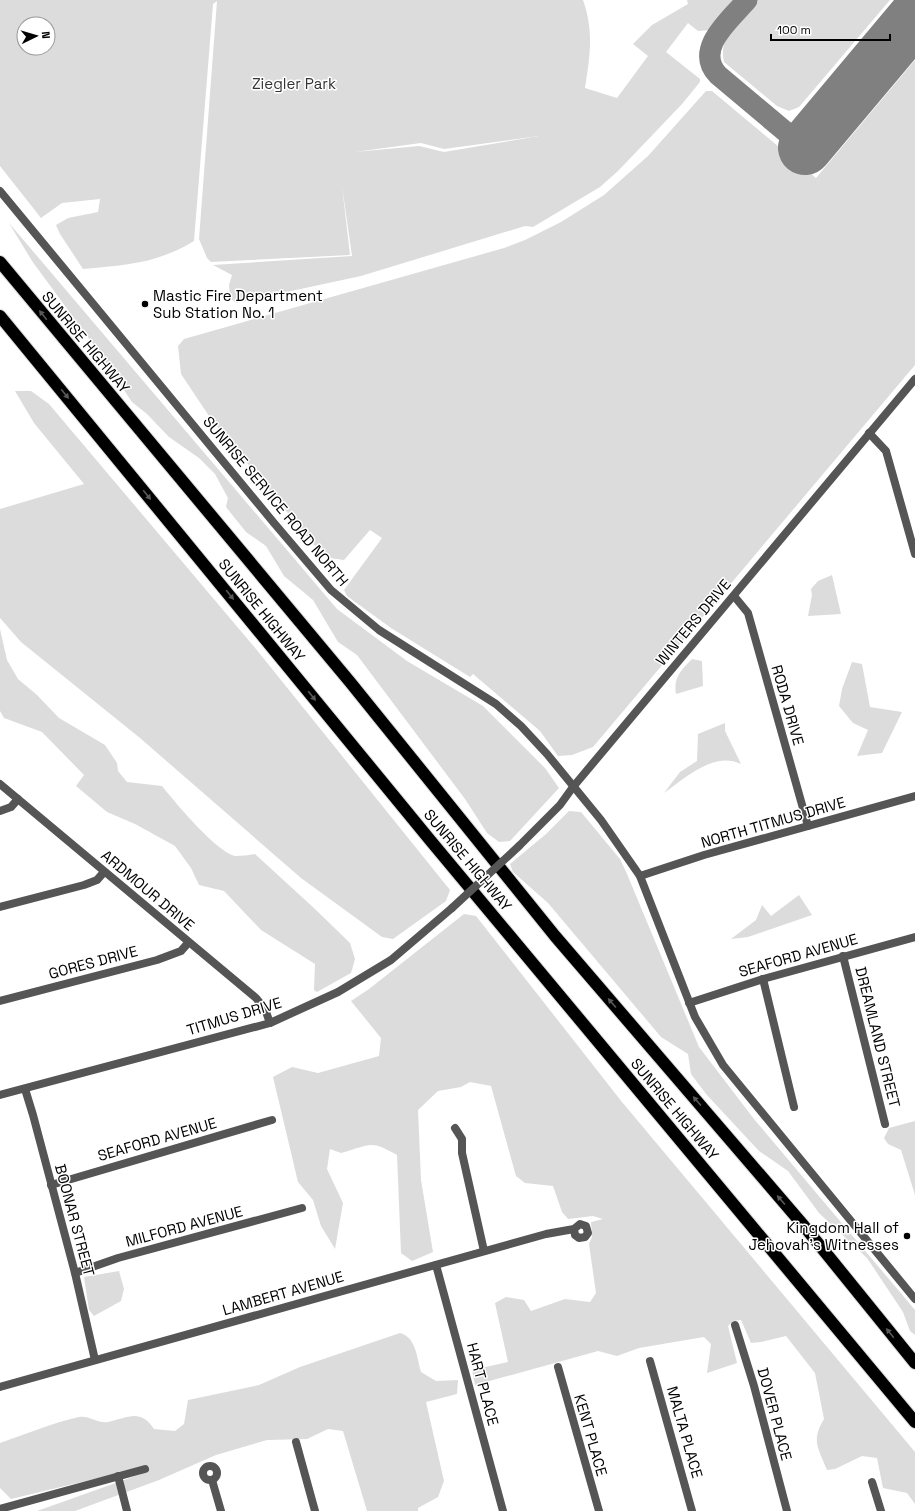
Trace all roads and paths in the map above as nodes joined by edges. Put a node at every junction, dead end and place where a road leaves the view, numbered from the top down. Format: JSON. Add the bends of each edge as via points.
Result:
{"nodes":[{"id":1,"x":0,"y":191,"type":"edge"},
{"id":2,"x":0,"y":262,"type":"edge"},
{"id":3,"x":0,"y":316,"type":"edge"},
{"id":4,"x":915,"y":379,"type":"edge"},
{"id":5,"x":869,"y":433,"type":"junction"},
{"id":6,"x":915,"y":554,"type":"edge"},
{"id":7,"x":734,"y":596,"type":"junction"},
{"id":8,"x":0,"y":784,"type":"edge"},
{"id":9,"x":573,"y":787,"type":"junction"},
{"id":10,"x":915,"y":796,"type":"edge"},
{"id":11,"x":18,"y":799,"type":"junction"},
{"id":12,"x":0,"y":811,"type":"edge"},
{"id":13,"x":808,"y":826,"type":"junction"},
{"id":14,"x":104,"y":872,"type":"junction"},
{"id":15,"x":640,"y":876,"type":"junction"},
{"id":16,"x":486,"y":877,"type":"joint"},
{"id":17,"x":0,"y":907,"type":"edge"},
{"id":18,"x":915,"y":937,"type":"edge"},
{"id":19,"x":188,"y":943,"type":"junction"},
{"id":20,"x":843,"y":956,"type":"junction"},
{"id":21,"x":763,"y":979,"type":"junction"},
{"id":22,"x":0,"y":1001,"type":"edge"},
{"id":23,"x":689,"y":1003,"type":"junction"},
{"id":24,"x":270,"y":1023,"type":"junction"},
{"id":25,"x":25,"y":1089,"type":"junction"},
{"id":26,"x":0,"y":1095,"type":"edge"},
{"id":27,"x":794,"y":1107,"type":"dead end"},
{"id":28,"x":272,"y":1120,"type":"dead end"},
{"id":29,"x":885,"y":1124,"type":"dead end"},
{"id":30,"x":455,"y":1128,"type":"dead end"},
{"id":31,"x":51,"y":1185,"type":"junction"},
{"id":32,"x":302,"y":1208,"type":"dead end"},
{"id":33,"x":574,"y":1228,"type":"dead end"},
{"id":34,"x":484,"y":1251,"type":"junction"},
{"id":35,"x":436,"y":1265,"type":"junction"},
{"id":36,"x":75,"y":1273,"type":"junction"},
{"id":37,"x":915,"y":1299,"type":"edge"},
{"id":38,"x":735,"y":1325,"type":"dead end"},
{"id":39,"x":95,"y":1360,"type":"junction"},
{"id":40,"x":650,"y":1361,"type":"dead end"},
{"id":41,"x":915,"y":1363,"type":"edge"},
{"id":42,"x":558,"y":1367,"type":"dead end"},
{"id":43,"x":0,"y":1386,"type":"edge"},
{"id":44,"x":915,"y":1422,"type":"edge"},
{"id":45,"x":296,"y":1442,"type":"dead end"},
{"id":46,"x":144,"y":1469,"type":"dead end"},
{"id":47,"x":118,"y":1476,"type":"junction"},
{"id":48,"x":212,"y":1480,"type":"dead end"},
{"id":49,"x":872,"y":1482,"type":"dead end"},
{"id":50,"x":0,"y":1509,"type":"edge"},
{"id":51,"x":127,"y":1511,"type":"edge"},
{"id":52,"x":221,"y":1511,"type":"edge"},
{"id":53,"x":315,"y":1511,"type":"edge"},
{"id":54,"x":503,"y":1511,"type":"edge"},
{"id":55,"x":598,"y":1511,"type":"edge"},
{"id":56,"x":692,"y":1511,"type":"edge"},
{"id":57,"x":787,"y":1511,"type":"edge"},
{"id":58,"x":881,"y":1511,"type":"edge"}],
"edges":[{"from":1,"to":9,"type":"street","name":"SUNRISE SERVICE ROAD NORTH","via":[[331,590],[379,630],[472,687],[505,712],[536,741]]},
{"from":41,"to":2,"type":"highway","name":"SUNRISE HIGHWAY","one_way":true,"via":[[798,1220],[555,936],[350,682]]},
{"from":3,"to":44,"type":"highway","name":"SUNRISE HIGHWAY","one_way":true,"via":[[430,840]]},
{"from":4,"to":5,"type":"street","name":"WINTERS DRIVE"},
{"from":5,"to":6,"type":"street","via":[[886,451]]},
{"from":5,"to":7,"type":"street","name":"WINTERS DRIVE"},
{"from":7,"to":9,"type":"street","name":"WINTERS DRIVE"},
{"from":7,"to":13,"type":"street","name":"RODA DRIVE","via":[[748,613]]},
{"from":8,"to":11,"type":"street","name":"ARDMOUR DRIVE"},
{"from":9,"to":15,"type":"street","name":"SUNRISE SERVICE ROAD NORTH","via":[[609,830]]},
{"from":9,"to":16,"type":"street","name":"WINTERS DRIVE","bridge":true,"via":[[560,805]]},
{"from":10,"to":13,"type":"street","name":"NORTH TITMUS DRIVE"},
{"from":11,"to":12,"type":"street","via":[[11,807]]},
{"from":11,"to":14,"type":"street","name":"ARDMOUR DRIVE"},
{"from":13,"to":15,"type":"street","name":"NORTH TITMUS DRIVE"},
{"from":14,"to":17,"type":"street","via":[[97,880],[84,885]]},
{"from":14,"to":19,"type":"street","name":"ARDMOUR DRIVE"},
{"from":15,"to":23,"type":"street","name":"SUNRISE SERVICE ROAD NORTH"},
{"from":16,"to":24,"type":"street","name":"TITMUS DRIVE","bridge":true,"via":[[408,947],[384,964],[338,992]]},
{"from":18,"to":20,"type":"street","name":"SEAFORD AVENUE"},
{"from":19,"to":22,"type":"street","name":"GORES DRIVE","via":[[181,951],[157,960]]},
{"from":19,"to":24,"type":"street","name":"ARDMOUR DRIVE","via":[[256,998],[265,1009]]},
{"from":20,"to":21,"type":"street","name":"SEAFORD AVENUE"},
{"from":20,"to":29,"type":"street","name":"DREAMLAND STREET"},
{"from":21,"to":23,"type":"street","name":"SEAFORD AVENUE"},
{"from":21,"to":27,"type":"street"},
{"from":23,"to":37,"type":"street","name":"SUNRISE SERVICE ROAD NORTH","via":[[710,1044],[734,1080]]},
{"from":24,"to":25,"type":"street","name":"TITMUS DRIVE"},
{"from":25,"to":26,"type":"street","name":"TITMUS DRIVE"},
{"from":25,"to":31,"type":"street","name":"BOONAR STREET"},
{"from":28,"to":31,"type":"street","name":"SEAFORD AVENUE"},
{"from":30,"to":34,"type":"street","via":[[462,1139],[462,1153],[482,1232]]},
{"from":31,"to":36,"type":"street","name":"BOONAR STREET"},
{"from":32,"to":36,"type":"street","name":"MILFORD AVENUE","via":[[118,1258]]},
{"from":33,"to":34,"type":"street","name":"LAMBERT AVENUE"},
{"from":34,"to":35,"type":"street","name":"LAMBERT AVENUE"},
{"from":35,"to":39,"type":"street","name":"LAMBERT AVENUE"},
{"from":35,"to":54,"type":"street","name":"HART PLACE"},
{"from":36,"to":39,"type":"street","name":"BOONAR STREET"},
{"from":38,"to":57,"type":"street","name":"DOVER PLACE"},
{"from":39,"to":43,"type":"street","name":"LAMBERT AVENUE"},
{"from":40,"to":56,"type":"street","name":"MALTA PLACE"},
{"from":42,"to":55,"type":"street","name":"KENT PLACE"},
{"from":45,"to":53,"type":"street"},
{"from":46,"to":47,"type":"street"},
{"from":47,"to":50,"type":"street"},
{"from":47,"to":51,"type":"street"},
{"from":48,"to":52,"type":"street"},
{"from":49,"to":58,"type":"street"}]}
